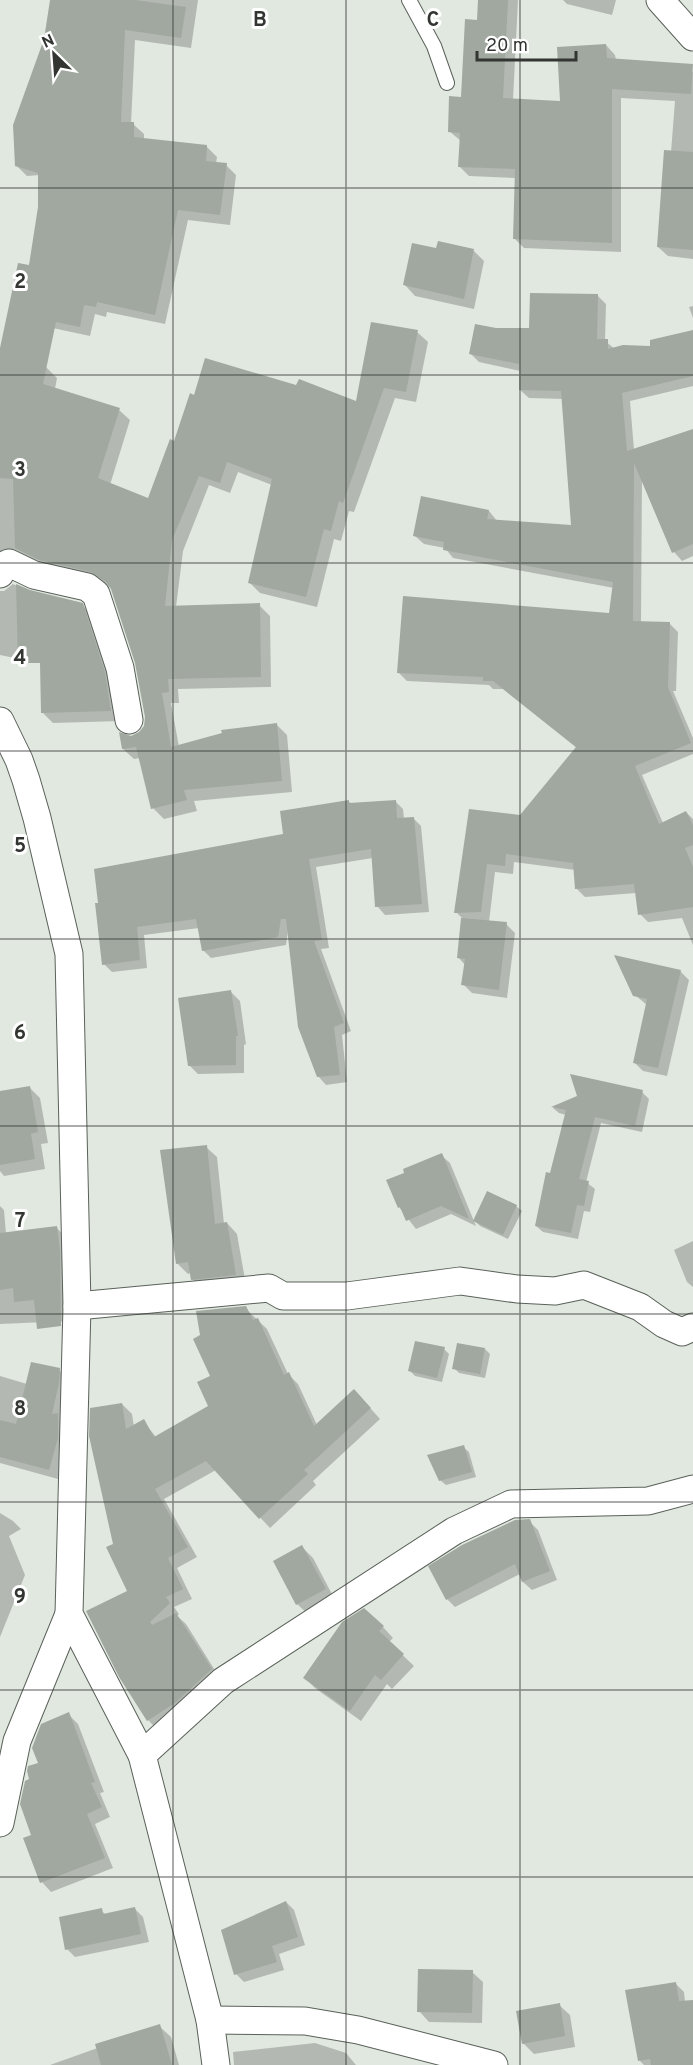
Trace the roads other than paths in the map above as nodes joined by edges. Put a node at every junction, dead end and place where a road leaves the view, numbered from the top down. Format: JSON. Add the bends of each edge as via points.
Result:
{"nodes":[{"id":1,"x":409,"y":0,"type":"edge"},
{"id":2,"x":660,"y":0,"type":"edge"},
{"id":3,"x":693,"y":37,"type":"edge"},
{"id":4,"x":447,"y":83,"type":"dead end"},
{"id":5,"x":0,"y":574,"type":"edge"},
{"id":6,"x":129,"y":720,"type":"dead end"},
{"id":7,"x":0,"y":721,"type":"edge"},
{"id":8,"x":77,"y":1306,"type":"junction"},
{"id":9,"x":693,"y":1328,"type":"edge"},
{"id":10,"x":693,"y":1489,"type":"edge"},
{"id":11,"x":69,"y":1614,"type":"junction"},
{"id":12,"x":9,"y":1739,"type":"edge"},
{"id":13,"x":142,"y":1755,"type":"junction"},
{"id":14,"x":0,"y":1823,"type":"edge"},
{"id":15,"x":210,"y":2020,"type":"junction"},
{"id":16,"x":216,"y":2065,"type":"edge"},
{"id":17,"x":494,"y":2065,"type":"edge"}],
"edges":[{"from":1,"to":4,"type":"lane","via":[[434,46]]},
{"from":2,"to":3,"type":"street"},
{"from":5,"to":6,"type":"street","via":[[2,566],[9,563],[34,575],[87,587],[96,594],[120,668]]},
{"from":7,"to":8,"type":"street","via":[[26,780],[69,954]]},
{"from":8,"to":9,"type":"street","via":[[269,1288],[283,1296],[347,1296],[460,1281],[555,1291],[584,1285],[640,1307],[682,1332]]},
{"from":8,"to":11,"type":"street"},
{"from":10,"to":13,"type":"street","via":[[648,1501],[511,1504],[454,1531],[223,1681]]},
{"from":11,"to":12,"type":"street"},
{"from":11,"to":13,"type":"street"},
{"from":12,"to":14,"type":"street"},
{"from":13,"to":15,"type":"street"},
{"from":15,"to":16,"type":"street"},
{"from":15,"to":17,"type":"street","via":[[305,2021],[337,2026]]}]}
